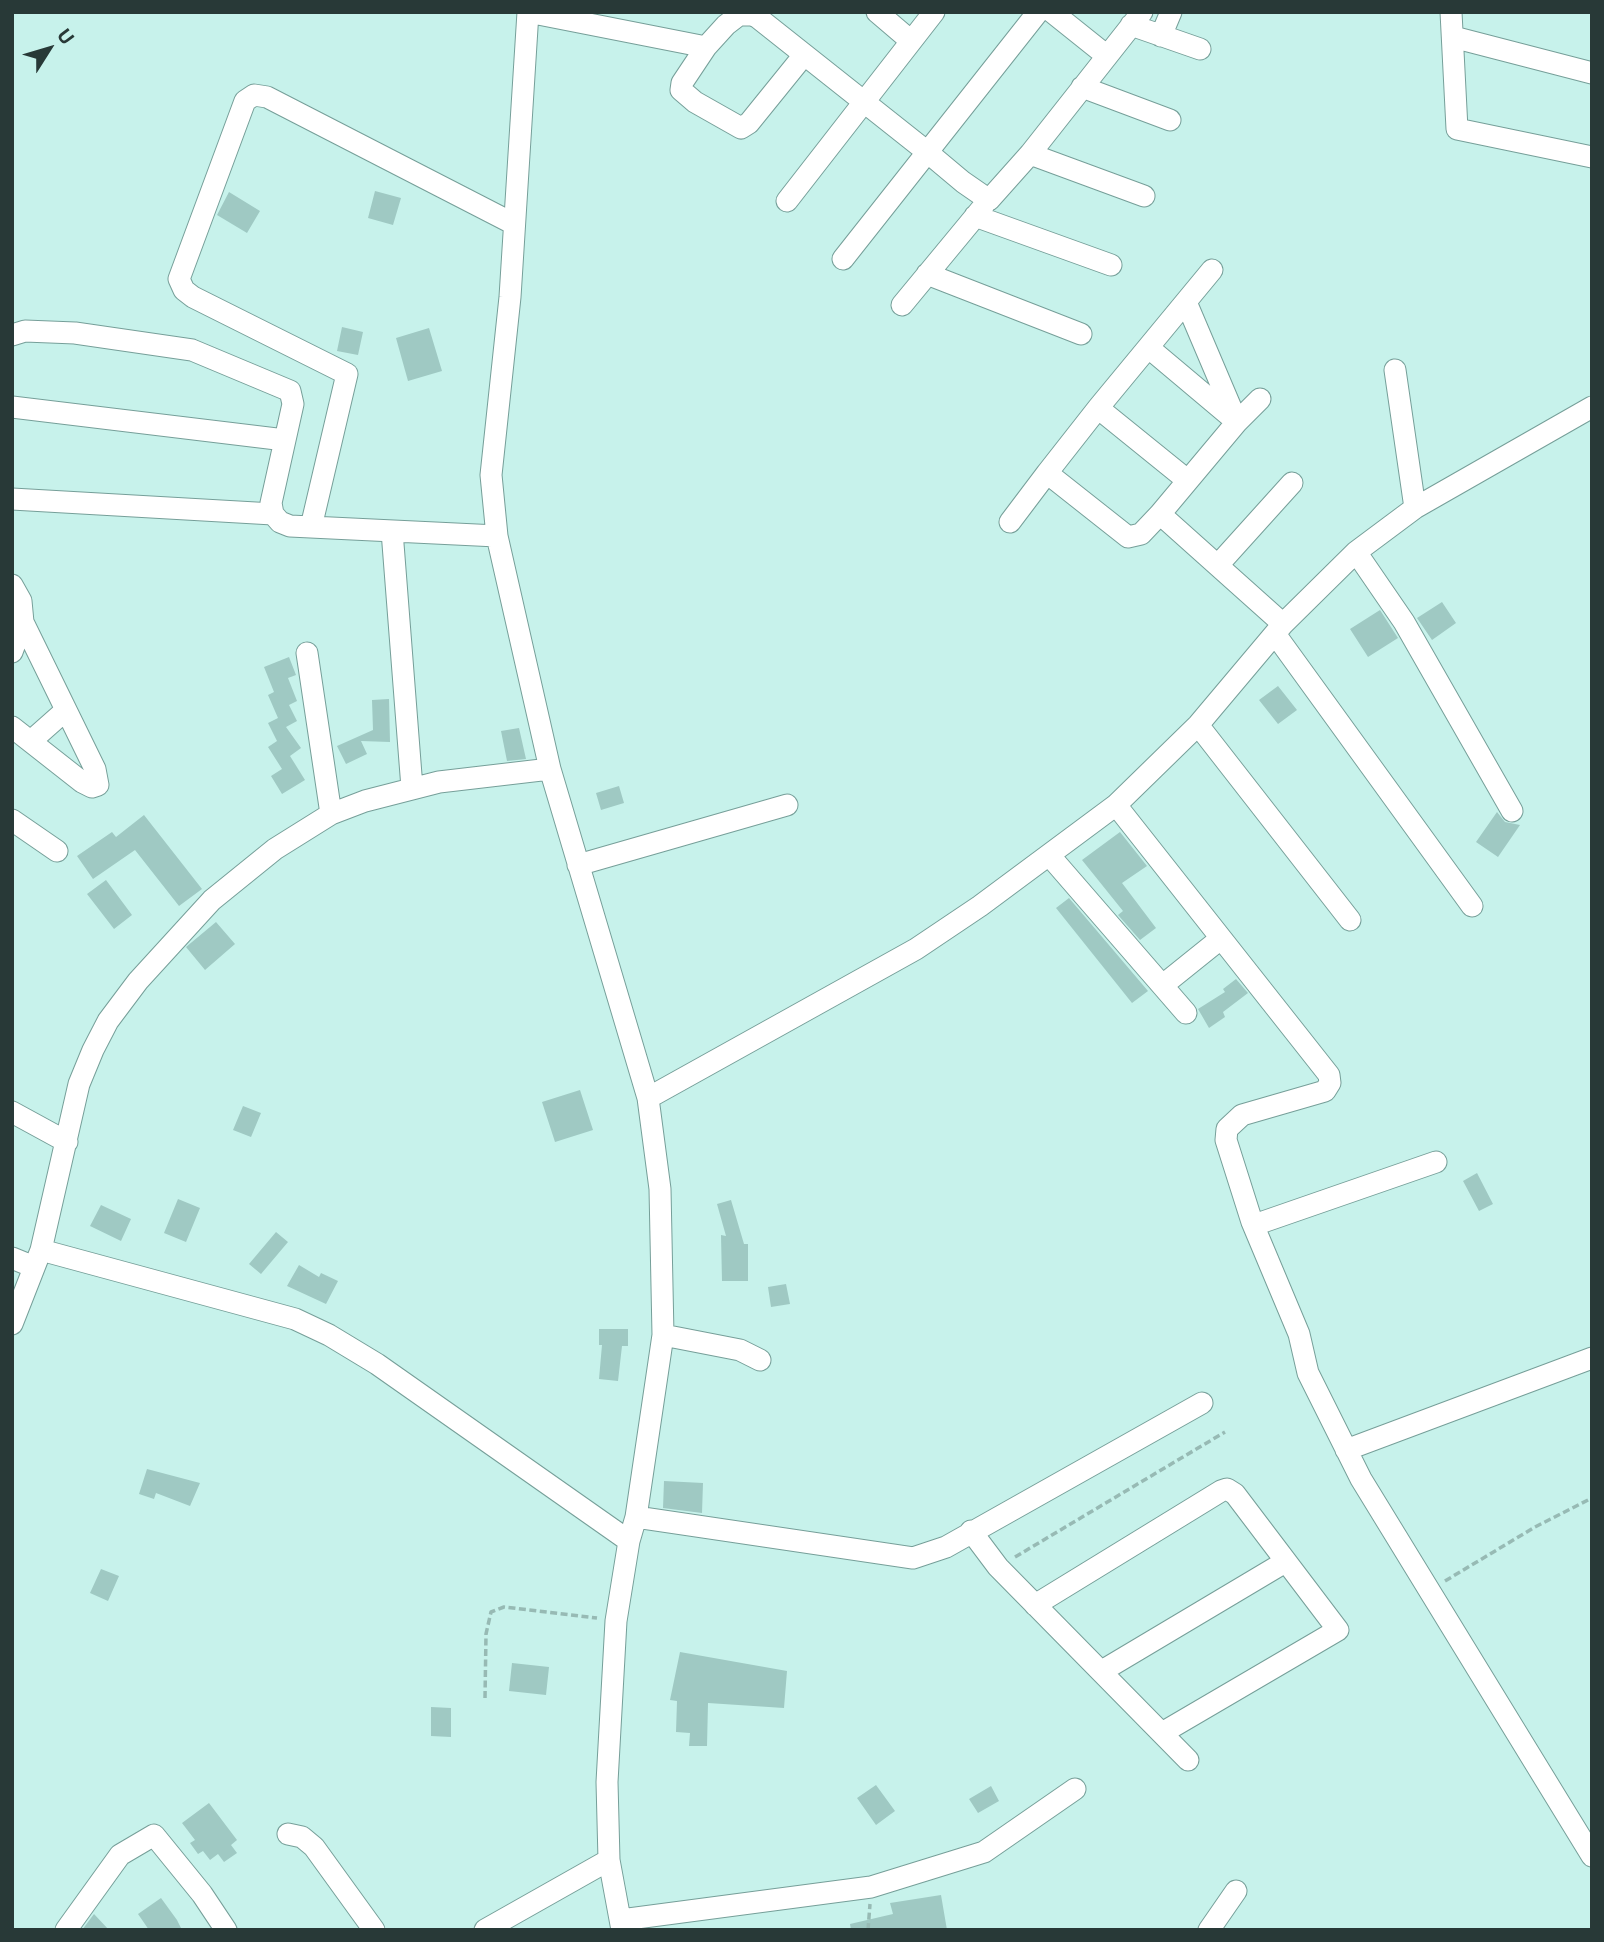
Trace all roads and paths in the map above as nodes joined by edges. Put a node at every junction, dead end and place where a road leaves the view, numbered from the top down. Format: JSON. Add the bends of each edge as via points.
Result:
{"nodes":[{"id":1,"x":877,"y":12,"type":"edge"},
{"id":2,"x":934,"y":12,"type":"edge"},
{"id":3,"x":1038,"y":12,"type":"edge"},
{"id":4,"x":1052,"y":12,"type":"edge"},
{"id":5,"x":1171,"y":12,"type":"edge"},
{"id":6,"x":1451,"y":12,"type":"edge"},
{"id":7,"x":1136,"y":19,"type":"edge"},
{"id":8,"x":1161,"y":36,"type":"junction"},
{"id":9,"x":1453,"y":37,"type":"junction"},
{"id":10,"x":911,"y":41,"type":"junction"},
{"id":11,"x":706,"y":47,"type":"junction"},
{"id":12,"x":1200,"y":49,"type":"dead end"},
{"id":13,"x":804,"y":55,"type":"junction"},
{"id":14,"x":1107,"y":56,"type":"junction"},
{"id":15,"x":1592,"y":73,"type":"edge"},
{"id":16,"x":1082,"y":88,"type":"junction"},
{"id":17,"x":863,"y":102,"type":"junction"},
{"id":18,"x":1170,"y":120,"type":"dead end"},
{"id":19,"x":926,"y":151,"type":"junction"},
{"id":20,"x":1030,"y":154,"type":"junction"},
{"id":21,"x":1592,"y":157,"type":"edge"},
{"id":22,"x":1144,"y":196,"type":"dead end"},
{"id":23,"x":787,"y":201,"type":"dead end"},
{"id":24,"x":982,"y":208,"type":"junction"},
{"id":25,"x":514,"y":224,"type":"junction"},
{"id":26,"x":843,"y":260,"type":"dead end"},
{"id":27,"x":1111,"y":265,"type":"dead end"},
{"id":28,"x":1212,"y":270,"type":"dead end"},
{"id":29,"x":928,"y":274,"type":"junction"},
{"id":30,"x":1186,"y":302,"type":"junction"},
{"id":31,"x":902,"y":305,"type":"dead end"},
{"id":32,"x":1081,"y":334,"type":"dead end"},
{"id":33,"x":12,"y":335,"type":"edge"},
{"id":34,"x":1149,"y":348,"type":"junction"},
{"id":35,"x":1395,"y":370,"type":"dead end"},
{"id":36,"x":1261,"y":399,"type":"dead end"},
{"id":37,"x":12,"y":407,"type":"edge"},
{"id":38,"x":1592,"y":407,"type":"edge"},
{"id":39,"x":1098,"y":408,"type":"junction"},
{"id":40,"x":1237,"y":422,"type":"junction"},
{"id":41,"x":285,"y":440,"type":"junction"},
{"id":42,"x":1047,"y":473,"type":"junction"},
{"id":43,"x":1187,"y":480,"type":"junction"},
{"id":44,"x":1292,"y":483,"type":"dead end"},
{"id":45,"x":12,"y":499,"type":"edge"},
{"id":46,"x":1415,"y":508,"type":"junction"},
{"id":47,"x":273,"y":514,"type":"junction"},
{"id":48,"x":1160,"y":514,"type":"junction"},
{"id":49,"x":1010,"y":522,"type":"dead end"},
{"id":50,"x":311,"y":527,"type":"junction"},
{"id":51,"x":392,"y":531,"type":"junction"},
{"id":52,"x":497,"y":536,"type":"junction"},
{"id":53,"x":1356,"y":552,"type":"junction"},
{"id":54,"x":1218,"y":565,"type":"junction"},
{"id":55,"x":12,"y":585,"type":"edge"},
{"id":56,"x":23,"y":622,"type":"junction"},
{"id":57,"x":1279,"y":629,"type":"junction"},
{"id":58,"x":12,"y":652,"type":"edge"},
{"id":59,"x":307,"y":653,"type":"dead end"},
{"id":60,"x":66,"y":710,"type":"junction"},
{"id":61,"x":1198,"y":725,"type":"junction"},
{"id":62,"x":12,"y":727,"type":"edge"},
{"id":63,"x":31,"y":741,"type":"junction"},
{"id":64,"x":550,"y":769,"type":"junction"},
{"id":65,"x":412,"y":788,"type":"junction"},
{"id":66,"x":787,"y":805,"type":"dead end"},
{"id":67,"x":1115,"y":805,"type":"junction"},
{"id":68,"x":1512,"y":811,"type":"dead end"},
{"id":69,"x":331,"y":814,"type":"junction"},
{"id":70,"x":12,"y":820,"type":"edge"},
{"id":71,"x":57,"y":851,"type":"dead end"},
{"id":72,"x":1049,"y":855,"type":"junction"},
{"id":73,"x":578,"y":865,"type":"junction"},
{"id":74,"x":1472,"y":906,"type":"dead end"},
{"id":75,"x":1350,"y":920,"type":"dead end"},
{"id":76,"x":1219,"y":940,"type":"junction"},
{"id":77,"x":1163,"y":985,"type":"junction"},
{"id":78,"x":1186,"y":1013,"type":"dead end"},
{"id":79,"x":648,"y":1098,"type":"junction"},
{"id":80,"x":12,"y":1112,"type":"edge"},
{"id":81,"x":67,"y":1142,"type":"junction"},
{"id":82,"x":1436,"y":1162,"type":"dead end"},
{"id":83,"x":1252,"y":1222,"type":"junction"},
{"id":84,"x":12,"y":1258,"type":"edge"},
{"id":85,"x":38,"y":1259,"type":"junction"},
{"id":86,"x":12,"y":1324,"type":"edge"},
{"id":87,"x":663,"y":1335,"type":"junction"},
{"id":88,"x":1592,"y":1357,"type":"edge"},
{"id":89,"x":760,"y":1360,"type":"dead end"},
{"id":90,"x":1202,"y":1403,"type":"dead end"},
{"id":91,"x":1225,"y":1432,"type":"dead end"},
{"id":92,"x":1346,"y":1450,"type":"junction"},
{"id":93,"x":1592,"y":1498,"type":"edge"},
{"id":94,"x":636,"y":1517,"type":"junction"},
{"id":95,"x":971,"y":1531,"type":"junction"},
{"id":96,"x":629,"y":1541,"type":"junction"},
{"id":97,"x":1285,"y":1562,"type":"junction"},
{"id":98,"x":998,"y":1567,"type":"junction"},
{"id":99,"x":1428,"y":1591,"type":"junction"},
{"id":100,"x":1035,"y":1605,"type":"junction"},
{"id":101,"x":616,"y":1620,"type":"junction"},
{"id":102,"x":1102,"y":1671,"type":"junction"},
{"id":103,"x":485,"y":1698,"type":"dead end"},
{"id":104,"x":1162,"y":1733,"type":"junction"},
{"id":105,"x":1188,"y":1760,"type":"dead end"},
{"id":106,"x":1075,"y":1790,"type":"dead end"},
{"id":107,"x":289,"y":1834,"type":"dead end"},
{"id":108,"x":1592,"y":1856,"type":"edge"},
{"id":109,"x":609,"y":1860,"type":"junction"},
{"id":110,"x":1236,"y":1891,"type":"dead end"},
{"id":111,"x":622,"y":1925,"type":"edge"},
{"id":112,"x":66,"y":1930,"type":"edge"},
{"id":113,"x":226,"y":1930,"type":"edge"},
{"id":114,"x":374,"y":1930,"type":"edge"},
{"id":115,"x":485,"y":1930,"type":"edge"},
{"id":116,"x":1209,"y":1930,"type":"edge"}],
"edges":[{"from":1,"to":10,"type":"street"},
{"from":2,"to":10,"type":"street"},
{"from":3,"to":19,"type":"street"},
{"from":4,"to":14,"type":"street"},
{"from":5,"to":8,"type":"street"},
{"from":6,"to":9,"type":"street"},
{"from":7,"to":8,"type":"street"},
{"from":7,"to":14,"type":"street"},
{"from":8,"to":12,"type":"street"},
{"from":9,"to":15,"type":"street"},
{"from":9,"to":21,"type":"street","via":[[1457,129]]},
{"from":10,"to":17,"type":"street"},
{"from":11,"to":13,"type":"street","via":[[745,13]]},
{"from":11,"to":13,"type":"street","via":[[681,90],[738,128],[749,123]]},
{"from":11,"to":25,"type":"street","via":[[528,12]]},
{"from":13,"to":17,"type":"street"},
{"from":14,"to":16,"type":"street"},
{"from":16,"to":18,"type":"street"},
{"from":16,"to":20,"type":"street"},
{"from":17,"to":19,"type":"street"},
{"from":17,"to":23,"type":"street"},
{"from":19,"to":24,"type":"street"},
{"from":19,"to":26,"type":"street"},
{"from":20,"to":22,"type":"street"},
{"from":20,"to":24,"type":"street"},
{"from":24,"to":27,"type":"street"},
{"from":24,"to":29,"type":"street"},
{"from":25,"to":50,"type":"street","via":[[267,97],[254,95],[245,101],[179,279],[193,297],[347,374]]},
{"from":25,"to":52,"type":"street","via":[[492,450]]},
{"from":28,"to":30,"type":"street"},
{"from":29,"to":31,"type":"street"},
{"from":29,"to":32,"type":"street"},
{"from":30,"to":34,"type":"street"},
{"from":30,"to":40,"type":"street"},
{"from":33,"to":41,"type":"street","via":[[24,331],[75,333],[214,357],[290,391]]},
{"from":34,"to":39,"type":"street"},
{"from":34,"to":40,"type":"street"},
{"from":35,"to":46,"type":"street"},
{"from":36,"to":40,"type":"street"},
{"from":37,"to":41,"type":"street"},
{"from":38,"to":46,"type":"street"},
{"from":39,"to":42,"type":"street"},
{"from":39,"to":43,"type":"street"},
{"from":40,"to":43,"type":"street"},
{"from":41,"to":47,"type":"street","via":[[271,502]]},
{"from":42,"to":48,"type":"street","via":[[1128,537],[1141,534]]},
{"from":42,"to":49,"type":"street"},
{"from":43,"to":48,"type":"street"},
{"from":44,"to":54,"type":"street"},
{"from":45,"to":47,"type":"street"},
{"from":46,"to":53,"type":"street"},
{"from":47,"to":50,"type":"street","via":[[290,526]]},
{"from":48,"to":54,"type":"street"},
{"from":50,"to":51,"type":"street"},
{"from":51,"to":52,"type":"street"},
{"from":51,"to":65,"type":"street"},
{"from":52,"to":64,"type":"street"},
{"from":53,"to":57,"type":"street"},
{"from":53,"to":68,"type":"street","via":[[1404,622]]},
{"from":54,"to":57,"type":"street"},
{"from":55,"to":56,"type":"street","via":[[21,601]]},
{"from":56,"to":58,"type":"street"},
{"from":56,"to":60,"type":"street"},
{"from":57,"to":61,"type":"street"},
{"from":57,"to":74,"type":"street"},
{"from":59,"to":69,"type":"street"},
{"from":60,"to":63,"type":"street"},
{"from":60,"to":63,"type":"street","via":[[95,769],[98,785],[82,782]]},
{"from":61,"to":67,"type":"street"},
{"from":61,"to":75,"type":"street"},
{"from":62,"to":63,"type":"street"},
{"from":64,"to":65,"type":"street","via":[[470,776]]},
{"from":64,"to":73,"type":"street"},
{"from":65,"to":69,"type":"street"},
{"from":66,"to":73,"type":"street"},
{"from":67,"to":72,"type":"street"},
{"from":67,"to":76,"type":"street"},
{"from":69,"to":81,"type":"street","via":[[275,849],[212,900],[138,981],[93,1050],[79,1084]]},
{"from":70,"to":71,"type":"street"},
{"from":72,"to":77,"type":"street"},
{"from":72,"to":79,"type":"street","via":[[916,949]]},
{"from":73,"to":79,"type":"street"},
{"from":76,"to":77,"type":"street"},
{"from":76,"to":83,"type":"street","via":[[1330,1079],[1325,1091],[1242,1115],[1227,1129],[1226,1140]]},
{"from":77,"to":78,"type":"street"},
{"from":79,"to":87,"type":"street","via":[[660,1189]]},
{"from":80,"to":81,"type":"street"},
{"from":81,"to":85,"type":"street"},
{"from":82,"to":83,"type":"street"},
{"from":83,"to":92,"type":"street","via":[[1299,1334],[1308,1373]]},
{"from":84,"to":85,"type":"street"},
{"from":85,"to":86,"type":"street"},
{"from":85,"to":96,"type":"street","via":[[295,1319],[329,1335]]},
{"from":87,"to":89,"type":"street","via":[[740,1350]]},
{"from":87,"to":94,"type":"street"},
{"from":88,"to":92,"type":"street"},
{"from":90,"to":95,"type":"street"},
{"from":91,"to":98,"type":"path"},
{"from":92,"to":99,"type":"street"},
{"from":93,"to":99,"type":"path"},
{"from":94,"to":95,"type":"street","via":[[913,1559],[946,1547]]},
{"from":94,"to":96,"type":"street"},
{"from":95,"to":98,"type":"street"},
{"from":96,"to":101,"type":"street"},
{"from":97,"to":100,"type":"street","via":[[1227,1489]]},
{"from":97,"to":102,"type":"street"},
{"from":97,"to":104,"type":"street","via":[[1338,1630]]},
{"from":98,"to":100,"type":"street"},
{"from":99,"to":108,"type":"street"},
{"from":100,"to":102,"type":"street"},
{"from":101,"to":103,"type":"path","via":[[504,1607],[491,1612]]},
{"from":101,"to":109,"type":"street","via":[[607,1782]]},
{"from":102,"to":104,"type":"street"},
{"from":104,"to":105,"type":"street"},
{"from":106,"to":111,"type":"street","via":[[984,1852],[872,1887]]},
{"from":107,"to":114,"type":"street","via":[[302,1836],[314,1847]]},
{"from":109,"to":111,"type":"street"},
{"from":109,"to":115,"type":"street"},
{"from":110,"to":116,"type":"street"},
{"from":112,"to":113,"type":"street","via":[[120,1854],[154,1835]]}]}
